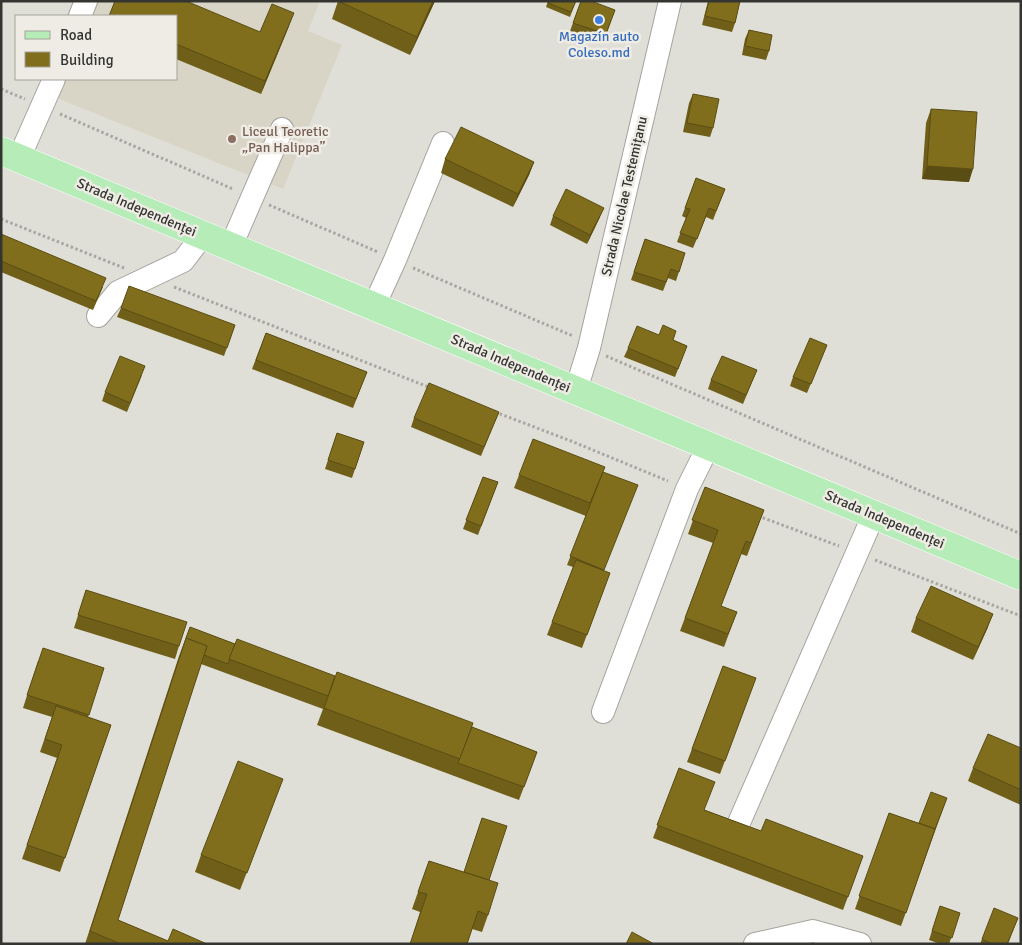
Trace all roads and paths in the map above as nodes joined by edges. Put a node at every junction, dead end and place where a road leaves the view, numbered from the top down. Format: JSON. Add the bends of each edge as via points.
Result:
{"nodes":[{"id":1,"x":86,"y":1,"type":"edge"},
{"id":2,"x":670,"y":1,"type":"edge"},
{"id":3,"x":80,"y":15,"type":"edge"},
{"id":4,"x":54,"y":80,"type":"edge"},
{"id":5,"x":1,"y":89,"type":"edge"},
{"id":6,"x":43,"y":107,"type":"junction"},
{"id":7,"x":282,"y":129,"type":"dead end"},
{"id":8,"x":443,"y":143,"type":"dead end"},
{"id":9,"x":10,"y":154,"type":"edge"},
{"id":10,"x":253,"y":198,"type":"junction"},
{"id":11,"x":1,"y":219,"type":"edge"},
{"id":12,"x":203,"y":235,"type":"junction"},
{"id":13,"x":231,"y":246,"type":"junction"},
{"id":14,"x":395,"y":260,"type":"junction"},
{"id":15,"x":148,"y":277,"type":"junction"},
{"id":16,"x":374,"y":306,"type":"junction"},
{"id":17,"x":98,"y":316,"type":"dead end"},
{"id":18,"x":589,"y":348,"type":"junction"},
{"id":19,"x":434,"y":389,"type":"edge"},
{"id":20,"x":576,"y":390,"type":"junction"},
{"id":21,"x":488,"y":410,"type":"edge"},
{"id":22,"x":709,"y":445,"type":"junction"},
{"id":23,"x":686,"y":489,"type":"junction"},
{"id":24,"x":874,"y":514,"type":"junction"},
{"id":25,"x":758,"y":516,"type":"edge"},
{"id":26,"x":1021,"y":534,"type":"edge"},
{"id":27,"x":857,"y":554,"type":"junction"},
{"id":28,"x":1021,"y":576,"type":"edge"},
{"id":29,"x":1021,"y":616,"type":"edge"},
{"id":30,"x":603,"y":712,"type":"dead end"},
{"id":31,"x":738,"y":824,"type":"edge"},
{"id":32,"x":755,"y":944,"type":"edge"},
{"id":33,"x":860,"y":944,"type":"edge"}],
"edges":[{"from":1,"to":3,"type":"street"},
{"from":2,"to":18,"type":"street","name":"Strada Nicolae Testemițanu"},
{"from":4,"to":6,"type":"street"},
{"from":5,"to":6,"type":"path"},
{"from":6,"to":9,"type":"street"},
{"from":6,"to":10,"type":"path"},
{"from":7,"to":10,"type":"street"},
{"from":8,"to":14,"type":"street"},
{"from":9,"to":12,"type":"main road","name":"Strada Independenței"},
{"from":10,"to":13,"type":"street"},
{"from":10,"to":14,"type":"path"},
{"from":11,"to":15,"type":"path"},
{"from":12,"to":13,"type":"main road","name":"Strada Independenței"},
{"from":12,"to":15,"type":"street","via":[[183,261]]},
{"from":13,"to":16,"type":"main road","name":"Strada Independenței"},
{"from":14,"to":16,"type":"street"},
{"from":14,"to":18,"type":"path","via":[[580,339]]},
{"from":15,"to":17,"type":"street","via":[[118,292]]},
{"from":15,"to":19,"type":"path"},
{"from":16,"to":20,"type":"main road","name":"Strada Independenței"},
{"from":18,"to":20,"type":"street","name":"Strada Nicolae Testemițanu"},
{"from":18,"to":26,"type":"path"},
{"from":20,"to":22,"type":"main road","name":"Strada Independenței"},
{"from":21,"to":23,"type":"path"},
{"from":22,"to":23,"type":"street"},
{"from":22,"to":24,"type":"main road","name":"Strada Independenței"},
{"from":23,"to":30,"type":"street"},
{"from":24,"to":27,"type":"street"},
{"from":24,"to":28,"type":"main road","name":"Strada Independenței"},
{"from":25,"to":27,"type":"path"},
{"from":27,"to":29,"type":"path"},
{"from":27,"to":31,"type":"street"},
{"from":32,"to":33,"type":"street","via":[[813,932]]}]}
